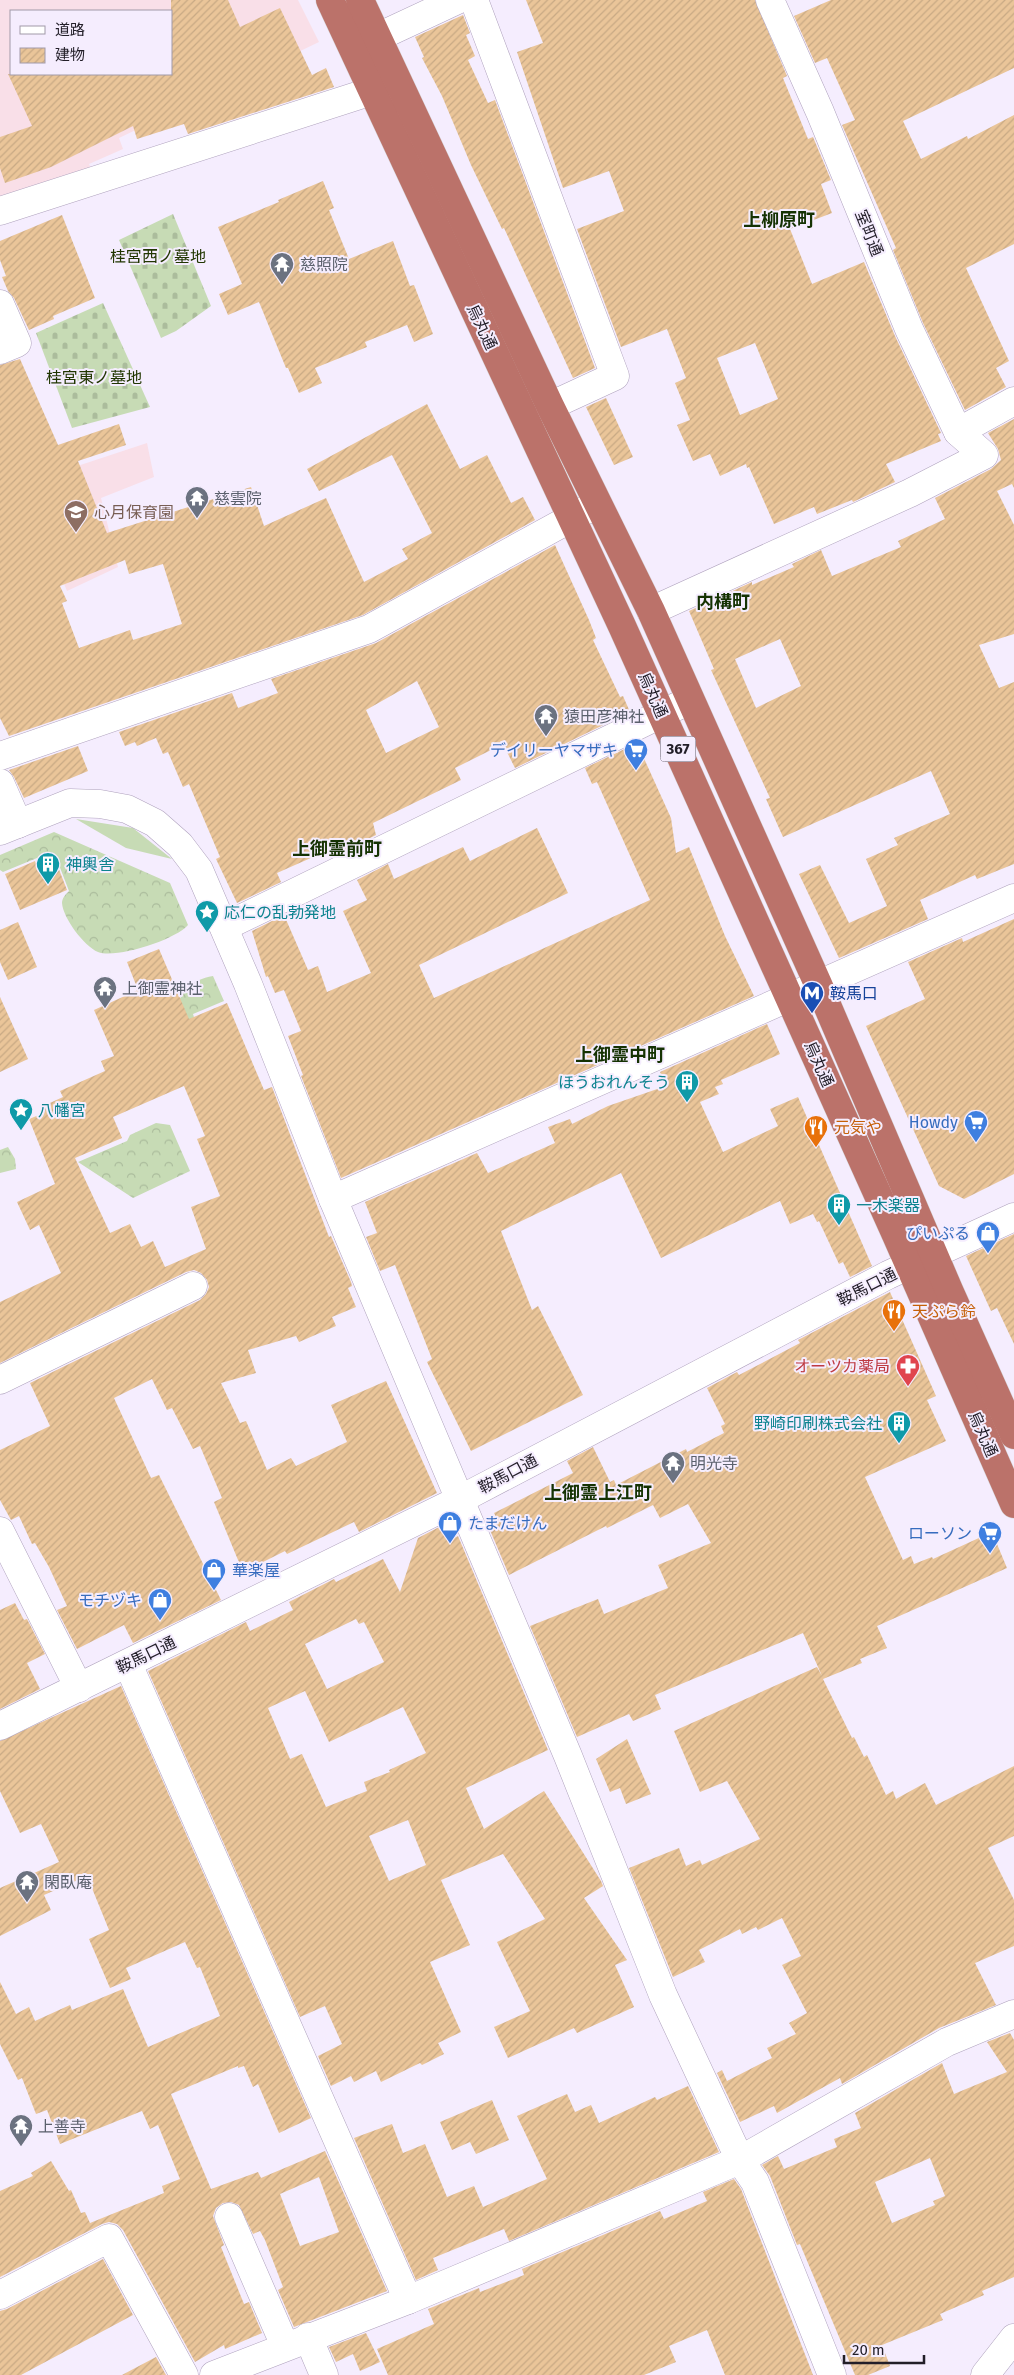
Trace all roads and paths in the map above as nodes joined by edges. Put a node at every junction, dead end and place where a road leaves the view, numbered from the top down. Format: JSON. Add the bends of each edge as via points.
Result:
{"nodes":[{"id":1,"x":330,"y":0,"type":"edge"},
{"id":2,"x":360,"y":0,"type":"edge"},
{"id":3,"x":457,"y":0,"type":"edge"},
{"id":4,"x":474,"y":0,"type":"edge"},
{"id":5,"x":770,"y":0,"type":"edge"},
{"id":6,"x":378,"y":37,"type":"junction"},
{"id":7,"x":398,"y":82,"type":"junction"},
{"id":8,"x":372,"y":91,"type":"junction"},
{"id":9,"x":0,"y":211,"type":"edge"},
{"id":10,"x":0,"y":304,"type":"edge"},
{"id":11,"x":0,"y":350,"type":"edge"},
{"id":12,"x":1014,"y":401,"type":"edge"},
{"id":13,"x":550,"y":406,"type":"junction"},
{"id":14,"x":958,"y":432,"type":"junction"},
{"id":15,"x":597,"y":504,"type":"junction"},
{"id":16,"x":572,"y":518,"type":"junction"},
{"id":17,"x":651,"y":610,"type":"junction"},
{"id":18,"x":690,"y":700,"type":"junction"},
{"id":19,"x":662,"y":714,"type":"junction"},
{"id":20,"x":0,"y":756,"type":"edge"},
{"id":21,"x":0,"y":783,"type":"edge"},
{"id":22,"x":9,"y":828,"type":"edge"},
{"id":23,"x":1014,"y":898,"type":"edge"},
{"id":24,"x":224,"y":927,"type":"junction"},
{"id":25,"x":818,"y":984,"type":"junction"},
{"id":26,"x":789,"y":997,"type":"junction"},
{"id":27,"x":333,"y":1199,"type":"junction"},
{"id":28,"x":1014,"y":1217,"type":"edge"},
{"id":29,"x":922,"y":1260,"type":"junction"},
{"id":30,"x":194,"y":1286,"type":"dead end"},
{"id":31,"x":0,"y":1380,"type":"edge"},
{"id":32,"x":1014,"y":1435,"type":"edge"},
{"id":33,"x":461,"y":1499,"type":"junction"},
{"id":34,"x":1014,"y":1504,"type":"edge"},
{"id":35,"x":0,"y":1531,"type":"edge"},
{"id":36,"x":128,"y":1664,"type":"junction"},
{"id":37,"x":79,"y":1688,"type":"junction"},
{"id":38,"x":0,"y":1726,"type":"edge"},
{"id":39,"x":1014,"y":2014,"type":"edge"},
{"id":40,"x":740,"y":2160,"type":"junction"},
{"id":41,"x":229,"y":2217,"type":"dead end"},
{"id":42,"x":0,"y":2295,"type":"edge"},
{"id":43,"x":408,"y":2300,"type":"junction"},
{"id":44,"x":1014,"y":2338,"type":"edge"},
{"id":45,"x":297,"y":2342,"type":"junction"},
{"id":46,"x":184,"y":2375,"type":"edge"},
{"id":47,"x":214,"y":2375,"type":"edge"},
{"id":48,"x":324,"y":2375,"type":"edge"},
{"id":49,"x":832,"y":2375,"type":"edge"},
{"id":50,"x":985,"y":2375,"type":"edge"}],
"edges":[{"from":1,"to":8,"type":"highway","name":"烏丸通","number":"367"},
{"from":2,"to":6,"type":"highway","name":"烏丸通","number":"367"},
{"from":3,"to":6,"type":"street"},
{"from":4,"to":13,"type":"street","via":[[615,376]]},
{"from":5,"to":14,"type":"street","name":"室町通","via":[[820,112],[909,330]]},
{"from":6,"to":7,"type":"highway","name":"烏丸通","number":"367"},
{"from":7,"to":8,"type":"street"},
{"from":7,"to":13,"type":"highway","name":"烏丸通","number":"367"},
{"from":8,"to":9,"type":"street"},
{"from":8,"to":16,"type":"highway","name":"烏丸通","number":"367"},
{"from":10,"to":11,"type":"street","via":[[17,343]]},
{"from":12,"to":14,"type":"street"},
{"from":13,"to":15,"type":"highway","name":"烏丸通","number":"367"},
{"from":14,"to":17,"type":"street","name":"室町通","via":[[984,456],[910,493]]},
{"from":15,"to":16,"type":"street"},
{"from":15,"to":17,"type":"highway","name":"烏丸通","number":"367"},
{"from":16,"to":19,"type":"highway","name":"烏丸通","number":"367"},
{"from":16,"to":20,"type":"street","via":[[369,629]]},
{"from":17,"to":18,"type":"highway","name":"烏丸通","number":"367"},
{"from":18,"to":19,"type":"street"},
{"from":18,"to":25,"type":"highway","name":"烏丸通","number":"367"},
{"from":19,"to":24,"type":"street"},
{"from":19,"to":26,"type":"highway","name":"烏丸通","number":"367"},
{"from":21,"to":22,"type":"street"},
{"from":22,"to":24,"type":"street","via":[[70,803],[127,809],[155,823],[180,845],[199,870]]},
{"from":23,"to":25,"type":"street"},
{"from":24,"to":27,"type":"street"},
{"from":25,"to":26,"type":"street"},
{"from":25,"to":29,"type":"highway","name":"烏丸通","number":"367"},
{"from":26,"to":27,"type":"street"},
{"from":26,"to":29,"type":"highway","name":"烏丸通","number":"367"},
{"from":27,"to":33,"type":"street"},
{"from":28,"to":29,"type":"street","name":"鞍馬口通"},
{"from":29,"to":32,"type":"highway","name":"烏丸通","number":"367"},
{"from":29,"to":33,"type":"street","name":"鞍馬口通"},
{"from":29,"to":34,"type":"highway","name":"烏丸通","number":"367"},
{"from":30,"to":31,"type":"street"},
{"from":33,"to":36,"type":"street","name":"鞍馬口通"},
{"from":33,"to":40,"type":"street","via":[[663,1996]]},
{"from":35,"to":37,"type":"street"},
{"from":36,"to":37,"type":"street","name":"鞍馬口通"},
{"from":36,"to":43,"type":"street"},
{"from":37,"to":38,"type":"street","name":"鞍馬口通"},
{"from":39,"to":40,"type":"street","via":[[947,2042]]},
{"from":40,"to":43,"type":"street"},
{"from":40,"to":49,"type":"street","via":[[755,2182]]},
{"from":41,"to":45,"type":"street"},
{"from":42,"to":46,"type":"street","via":[[109,2238]]},
{"from":43,"to":45,"type":"street"},
{"from":44,"to":50,"type":"street"},
{"from":45,"to":47,"type":"street"},
{"from":45,"to":48,"type":"street"}]}
